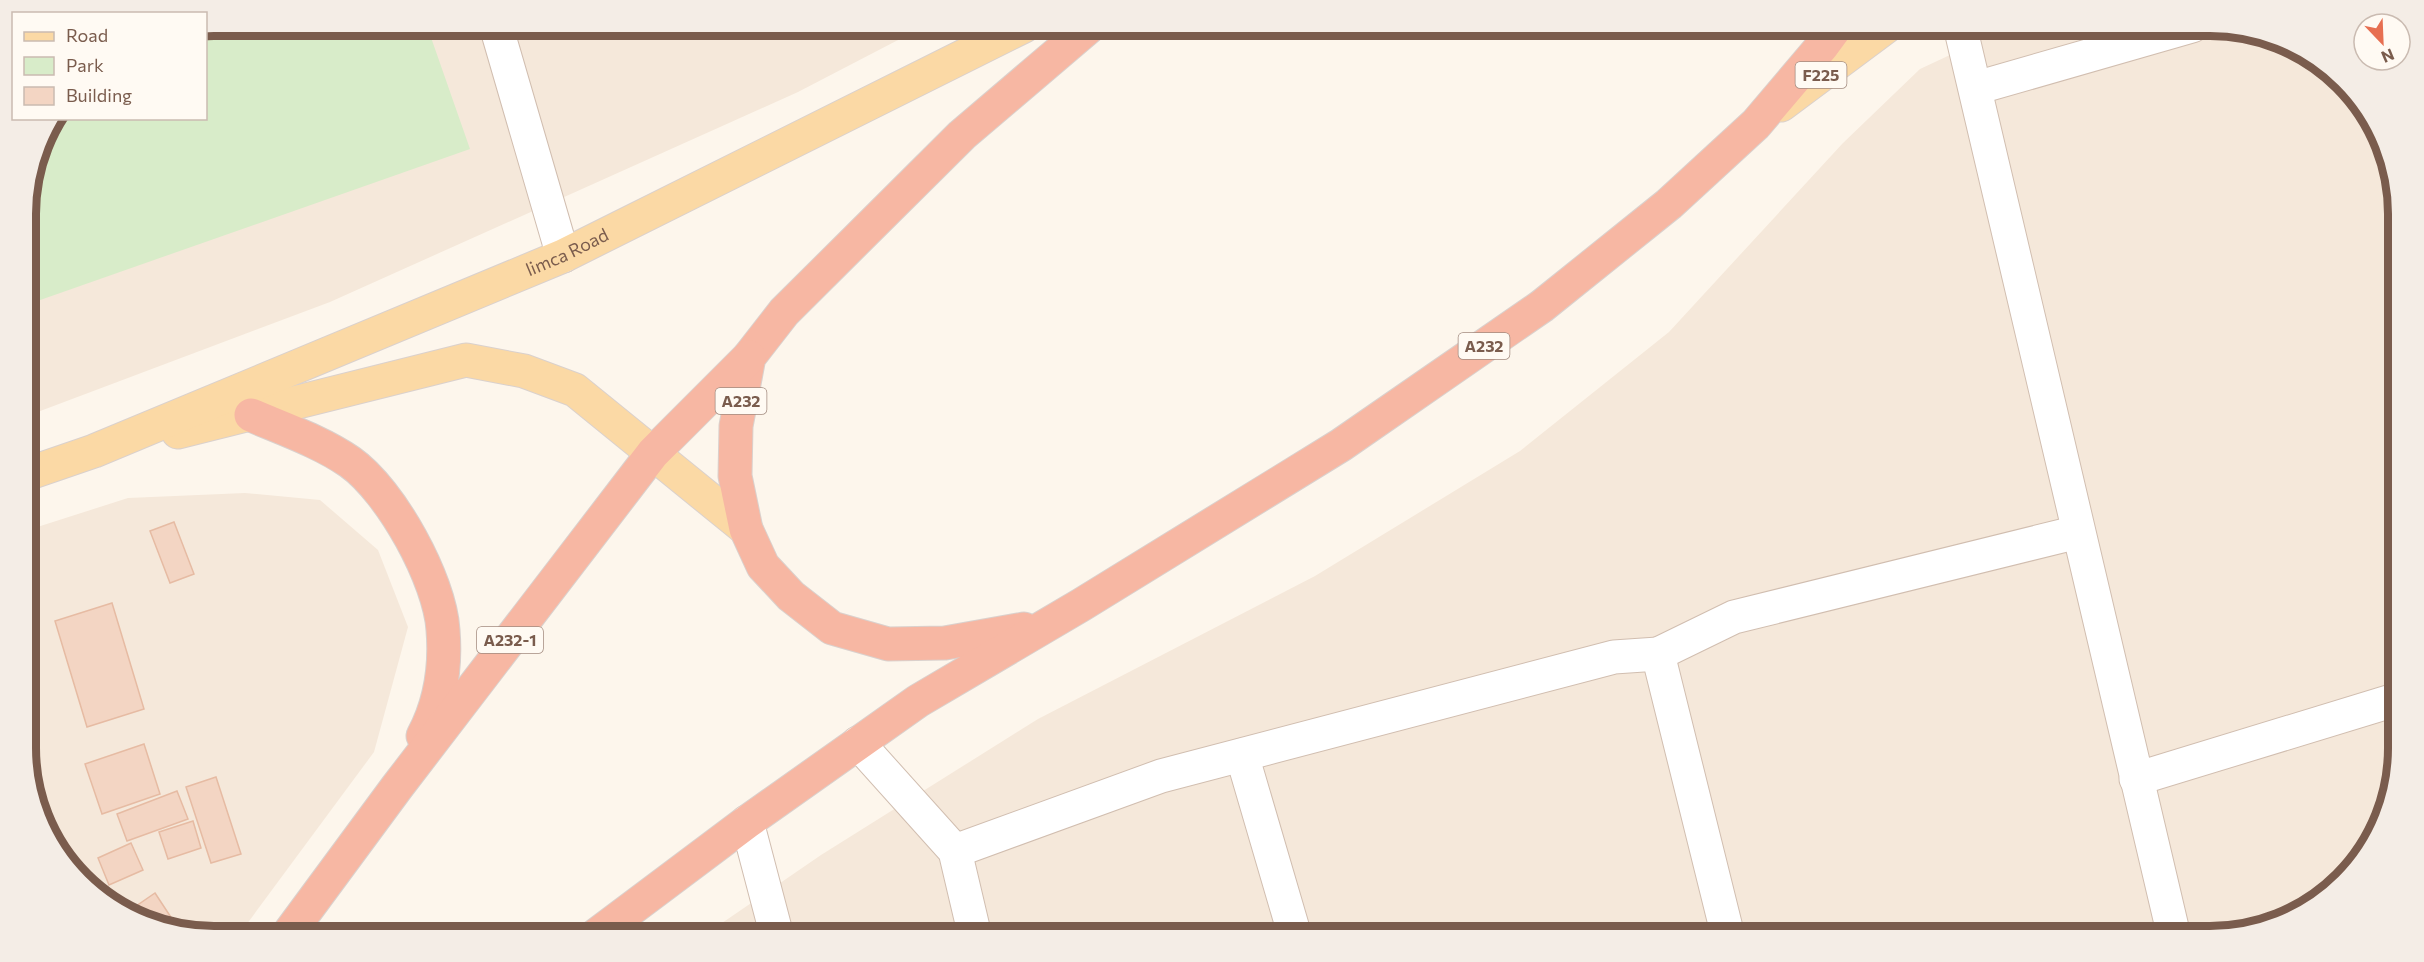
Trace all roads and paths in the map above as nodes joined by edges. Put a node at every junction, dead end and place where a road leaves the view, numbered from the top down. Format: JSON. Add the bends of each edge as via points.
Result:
{"nodes":[{"id":1,"x":499,"y":36,"type":"edge"},
{"id":2,"x":1004,"y":36,"type":"edge"},
{"id":3,"x":1078,"y":36,"type":"edge"},
{"id":4,"x":1830,"y":36,"type":"edge"},
{"id":5,"x":1874,"y":36,"type":"edge"},
{"id":6,"x":1963,"y":36,"type":"edge"},
{"id":7,"x":2157,"y":36,"type":"edge"},
{"id":8,"x":1976,"y":88,"type":"junction"},
{"id":9,"x":1756,"y":124,"type":"junction"},
{"id":10,"x":563,"y":256,"type":"junction"},
{"id":11,"x":749,"y":357,"type":"junction"},
{"id":12,"x":251,"y":415,"type":"junction"},
{"id":13,"x":94,"y":451,"type":"junction"},
{"id":14,"x":653,"y":453,"type":"junction"},
{"id":15,"x":36,"y":471,"type":"edge"},
{"id":16,"x":746,"y":529,"type":"junction"},
{"id":17,"x":2078,"y":532,"type":"junction"},
{"id":18,"x":1081,"y":605,"type":"junction"},
{"id":19,"x":1658,"y":654,"type":"junction"},
{"id":20,"x":2388,"y":702,"type":"edge"},
{"id":21,"x":858,"y":743,"type":"junction"},
{"id":22,"x":1242,"y":755,"type":"junction"},
{"id":23,"x":2136,"y":779,"type":"junction"},
{"id":24,"x":397,"y":787,"type":"junction"},
{"id":25,"x":747,"y":822,"type":"junction"},
{"id":26,"x":955,"y":851,"type":"junction"},
{"id":27,"x":294,"y":926,"type":"edge"},
{"id":28,"x":608,"y":926,"type":"edge"},
{"id":29,"x":774,"y":926,"type":"edge"},
{"id":30,"x":973,"y":926,"type":"edge"},
{"id":31,"x":1292,"y":926,"type":"edge"},
{"id":32,"x":1726,"y":926,"type":"edge"},
{"id":33,"x":2172,"y":926,"type":"edge"}],
"edges":[{"from":1,"to":10,"type":"street"},
{"from":2,"to":10,"type":"main road","name":"limca Road","number":"A232"},
{"from":3,"to":11,"type":"highway","number":"A232","via":[[962,135],[784,312]]},
{"from":4,"to":9,"type":"highway","number":"A232"},
{"from":5,"to":9,"type":"main road","number":"F225"},
{"from":6,"to":8,"type":"street"},
{"from":7,"to":8,"type":"street"},
{"from":8,"to":17,"type":"street"},
{"from":9,"to":18,"type":"highway","number":"A232","via":[[1669,204],[1542,306],[1341,445]]},
{"from":10,"to":13,"type":"main road","name":"limca Road","number":"A232"},
{"from":11,"to":14,"type":"highway","number":"A232-1"},
{"from":11,"to":16,"type":"highway","number":"A232","via":[[736,426],[735,466]]},
{"from":12,"to":13,"type":"main road","name":"limca Road","number":"A232"},
{"from":12,"to":14,"type":"main road","name":"limca Road","number":"A232","via":[[466,360],[524,371],[575,390]]},
{"from":12,"to":24,"type":"highway","via":[[350,462],[383,494],[429,577],[444,628],[443,669],[434,716]]},
{"from":13,"to":15,"type":"main road","name":"limca Road","number":"A232"},
{"from":14,"to":16,"type":"main road","name":"limca Road","number":"A232"},
{"from":14,"to":24,"type":"highway","number":"A232-1"},
{"from":16,"to":18,"type":"highway","number":"A232","via":[[763,566],[791,596],[832,628],[888,644],[945,643],[994,636],[1031,627]]},
{"from":17,"to":19,"type":"street","via":[[1734,617]]},
{"from":17,"to":23,"type":"street"},
{"from":18,"to":21,"type":"highway","via":[[918,701]]},
{"from":19,"to":22,"type":"street","via":[[1614,657]]},
{"from":19,"to":32,"type":"street"},
{"from":20,"to":23,"type":"street"},
{"from":21,"to":25,"type":"highway"},
{"from":21,"to":26,"type":"street"},
{"from":22,"to":26,"type":"street","via":[[1161,776]]},
{"from":22,"to":31,"type":"street"},
{"from":23,"to":33,"type":"street"},
{"from":24,"to":27,"type":"highway","number":"A232-1"},
{"from":25,"to":28,"type":"highway"},
{"from":25,"to":29,"type":"street"},
{"from":26,"to":30,"type":"street"}]}
